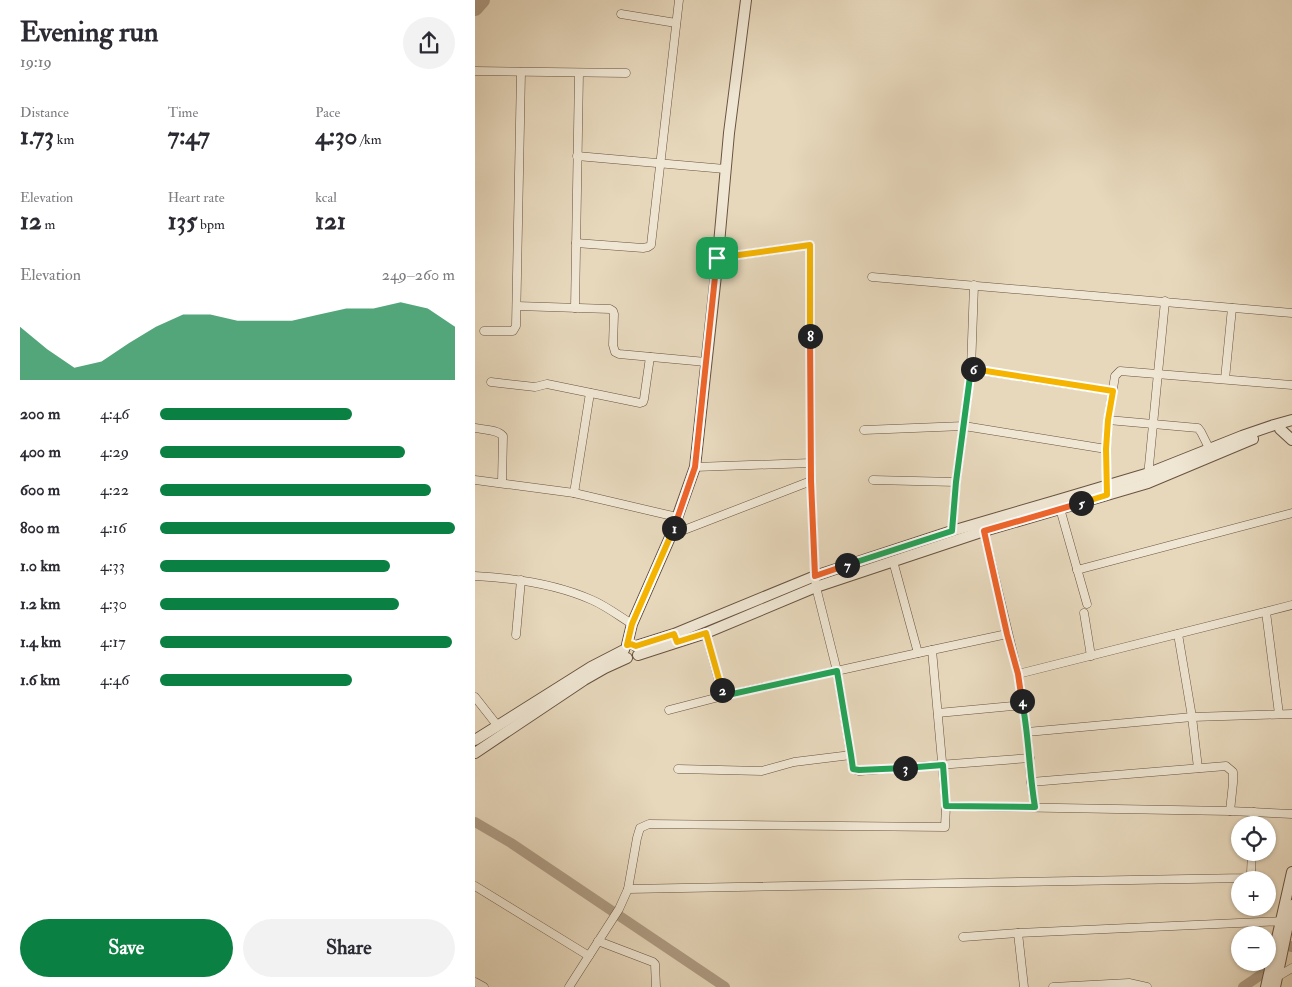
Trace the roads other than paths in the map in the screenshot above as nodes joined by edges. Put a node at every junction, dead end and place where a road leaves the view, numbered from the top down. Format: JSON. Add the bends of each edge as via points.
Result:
{"nodes":[{"id":1,"x":679,"y":0,"type":"edge"},
{"id":2,"x":746,"y":0,"type":"edge"},
{"id":3,"x":621,"y":14,"type":"dead end"},
{"id":4,"x":676,"y":23,"type":"junction"},
{"id":5,"x":475,"y":71,"type":"edge"},
{"id":6,"x":521,"y":72,"type":"junction"},
{"id":7,"x":579,"y":73,"type":"junction"},
{"id":8,"x":625,"y":73,"type":"dead end"},
{"id":9,"x":577,"y":156,"type":"junction"},
{"id":10,"x":660,"y":163,"type":"junction"},
{"id":11,"x":725,"y":169,"type":"junction"},
{"id":12,"x":576,"y":242,"type":"junction"},
{"id":13,"x":717,"y":258,"type":"junction"},
{"id":14,"x":872,"y":277,"type":"dead end"},
{"id":15,"x":974,"y":285,"type":"junction"},
{"id":16,"x":1165,"y":301,"type":"junction"},
{"id":17,"x":517,"y":306,"type":"junction"},
{"id":18,"x":575,"y":308,"type":"junction"},
{"id":19,"x":1231,"y":308,"type":"junction"},
{"id":20,"x":1292,"y":313,"type":"edge"},
{"id":21,"x":484,"y":331,"type":"dead end"},
{"id":22,"x":650,"y":357,"type":"junction"},
{"id":23,"x":706,"y":362,"type":"junction"},
{"id":24,"x":971,"y":369,"type":"junction"},
{"id":25,"x":1157,"y":373,"type":"junction"},
{"id":26,"x":1225,"y":379,"type":"junction"},
{"id":27,"x":491,"y":382,"type":"dead end"},
{"id":28,"x":1292,"y":385,"type":"edge"},
{"id":29,"x":1113,"y":391,"type":"junction"},
{"id":30,"x":590,"y":393,"type":"junction"},
{"id":31,"x":1108,"y":420,"type":"junction"},
{"id":32,"x":1292,"y":420,"type":"edge"},
{"id":33,"x":1153,"y":424,"type":"junction"},
{"id":34,"x":964,"y":426,"type":"junction"},
{"id":35,"x":1292,"y":426,"type":"edge"},
{"id":36,"x":475,"y":428,"type":"edge"},
{"id":37,"x":1280,"y":429,"type":"junction"},
{"id":38,"x":864,"y":430,"type":"dead end"},
{"id":39,"x":1292,"y":440,"type":"edge"},
{"id":40,"x":1106,"y":449,"type":"junction"},
{"id":41,"x":1211,"y":452,"type":"junction"},
{"id":42,"x":811,"y":463,"type":"junction"},
{"id":43,"x":695,"y":467,"type":"junction"},
{"id":44,"x":1149,"y":472,"type":"junction"},
{"id":45,"x":475,"y":480,"type":"edge"},
{"id":46,"x":873,"y":480,"type":"dead end"},
{"id":47,"x":811,"y":481,"type":"junction"},
{"id":48,"x":502,"y":482,"type":"junction"},
{"id":49,"x":956,"y":482,"type":"junction"},
{"id":50,"x":1148,"y":483,"type":"junction"},
{"id":51,"x":1107,"y":491,"type":"junction"},
{"id":52,"x":574,"y":493,"type":"junction"},
{"id":53,"x":1059,"y":505,"type":"junction"},
{"id":54,"x":1292,"y":513,"type":"edge"},
{"id":55,"x":677,"y":517,"type":"junction"},
{"id":56,"x":983,"y":527,"type":"junction"},
{"id":57,"x":952,"y":531,"type":"junction"},
{"id":58,"x":671,"y":535,"type":"junction"},
{"id":59,"x":893,"y":561,"type":"junction"},
{"id":60,"x":1077,"y":570,"type":"junction"},
{"id":61,"x":475,"y":576,"type":"edge"},
{"id":62,"x":521,"y":580,"type":"junction"},
{"id":63,"x":816,"y":582,"type":"junction"},
{"id":64,"x":1087,"y":604,"type":"dead end"},
{"id":65,"x":1292,"y":605,"type":"edge"},
{"id":66,"x":1266,"y":612,"type":"junction"},
{"id":67,"x":1084,"y":613,"type":"dead end"},
{"id":68,"x":632,"y":624,"type":"junction"},
{"id":69,"x":706,"y":633,"type":"junction"},
{"id":70,"x":1007,"y":634,"type":"junction"},
{"id":71,"x":1178,"y":634,"type":"junction"},
{"id":72,"x":517,"y":635,"type":"dead end"},
{"id":73,"x":676,"y":638,"type":"junction"},
{"id":74,"x":932,"y":650,"type":"junction"},
{"id":75,"x":630,"y":651,"type":"junction"},
{"id":76,"x":918,"y":653,"type":"junction"},
{"id":77,"x":1091,"y":656,"type":"junction"},
{"id":78,"x":837,"y":671,"type":"junction"},
{"id":79,"x":1018,"y":674,"type":"junction"},
{"id":80,"x":582,"y":677,"type":"junction"},
{"id":81,"x":723,"y":696,"type":"junction"},
{"id":82,"x":475,"y":697,"type":"edge"},
{"id":83,"x":1023,"y":705,"type":"junction"},
{"id":84,"x":669,"y":710,"type":"dead end"},
{"id":85,"x":938,"y":713,"type":"junction"},
{"id":86,"x":1279,"y":714,"type":"junction"},
{"id":87,"x":1292,"y":714,"type":"edge"},
{"id":88,"x":1193,"y":718,"type":"junction"},
{"id":89,"x":497,"y":725,"type":"junction"},
{"id":90,"x":1027,"y":732,"type":"junction"},
{"id":91,"x":475,"y":740,"type":"edge"},
{"id":92,"x":475,"y":753,"type":"edge"},
{"id":93,"x":851,"y":755,"type":"junction"},
{"id":94,"x":1029,"y":758,"type":"junction"},
{"id":95,"x":943,"y":765,"type":"junction"},
{"id":96,"x":1198,"y":768,"type":"junction"},
{"id":97,"x":678,"y":769,"type":"dead end"},
{"id":98,"x":1031,"y":782,"type":"junction"},
{"id":99,"x":946,"y":806,"type":"junction"},
{"id":100,"x":1035,"y":807,"type":"junction"},
{"id":101,"x":1230,"y":811,"type":"junction"},
{"id":102,"x":1253,"y":812,"type":"junction"},
{"id":103,"x":1292,"y":814,"type":"edge"},
{"id":104,"x":1253,"y":816,"type":"edge"},
{"id":105,"x":1252,"y":861,"type":"edge"},
{"id":106,"x":1292,"y":872,"type":"edge"},
{"id":107,"x":475,"y":886,"type":"edge"},
{"id":108,"x":628,"y":889,"type":"junction"},
{"id":109,"x":1292,"y":905,"type":"edge"},
{"id":110,"x":1285,"y":921,"type":"junction"},
{"id":111,"x":1018,"y":933,"type":"junction"},
{"id":112,"x":963,"y":937,"type":"dead end"},
{"id":113,"x":599,"y":941,"type":"junction"},
{"id":114,"x":589,"y":956,"type":"junction"},
{"id":115,"x":1292,"y":968,"type":"edge"},
{"id":116,"x":1273,"y":980,"type":"edge"},
{"id":117,"x":475,"y":982,"type":"edge"},
{"id":118,"x":570,"y":985,"type":"edge"},
{"id":119,"x":484,"y":987,"type":"edge"},
{"id":120,"x":581,"y":987,"type":"edge"},
{"id":121,"x":656,"y":987,"type":"edge"},
{"id":122,"x":1024,"y":987,"type":"edge"},
{"id":123,"x":1053,"y":987,"type":"edge"},
{"id":124,"x":1147,"y":987,"type":"edge"},
{"id":125,"x":1266,"y":987,"type":"edge"}],
"edges":[{"from":1,"to":4,"type":"street"},
{"from":2,"to":11,"type":"street"},
{"from":3,"to":4,"type":"street"},
{"from":4,"to":10,"type":"street"},
{"from":5,"to":6,"type":"street"},
{"from":6,"to":7,"type":"street"},
{"from":6,"to":17,"type":"street"},
{"from":7,"to":8,"type":"street"},
{"from":7,"to":9,"type":"street"},
{"from":9,"to":10,"type":"street"},
{"from":9,"to":12,"type":"street"},
{"from":10,"to":11,"type":"street"},
{"from":10,"to":12,"type":"street","via":[[651,245],[643,248]]},
{"from":11,"to":13,"type":"street"},
{"from":12,"to":18,"type":"street"},
{"from":13,"to":23,"type":"street"},
{"from":13,"to":42,"type":"street","via":[[810,245]]},
{"from":14,"to":15,"type":"street"},
{"from":15,"to":16,"type":"street"},
{"from":15,"to":24,"type":"street"},
{"from":16,"to":19,"type":"street"},
{"from":16,"to":25,"type":"street"},
{"from":17,"to":18,"type":"street"},
{"from":17,"to":21,"type":"street","via":[[513,332]]},
{"from":18,"to":22,"type":"street","via":[[610,309],[615,318],[615,352]]},
{"from":19,"to":20,"type":"street"},
{"from":19,"to":26,"type":"street"},
{"from":22,"to":23,"type":"street"},
{"from":22,"to":30,"type":"street","via":[[643,402]]},
{"from":23,"to":43,"type":"street"},
{"from":24,"to":29,"type":"street"},
{"from":24,"to":34,"type":"street"},
{"from":25,"to":26,"type":"street"},
{"from":25,"to":29,"type":"street","via":[[1120,370],[1115,376]]},
{"from":25,"to":33,"type":"street"},
{"from":26,"to":28,"type":"street"},
{"from":27,"to":30,"type":"street","via":[[535,387],[547,384]]},
{"from":29,"to":31,"type":"street"},
{"from":30,"to":52,"type":"street"},
{"from":31,"to":33,"type":"street"},
{"from":31,"to":40,"type":"street"},
{"from":32,"to":41,"type":"street","via":[[1274,424]]},
{"from":33,"to":41,"type":"street","via":[[1198,428]]},
{"from":33,"to":44,"type":"street"},
{"from":34,"to":38,"type":"street"},
{"from":34,"to":40,"type":"street"},
{"from":34,"to":49,"type":"street"},
{"from":35,"to":37,"type":"street"},
{"from":36,"to":48,"type":"street","via":[[496,431],[503,436]]},
{"from":37,"to":39,"type":"street"},
{"from":37,"to":41,"type":"street"},
{"from":40,"to":51,"type":"street"},
{"from":41,"to":44,"type":"street"},
{"from":41,"to":50,"type":"street"},
{"from":42,"to":43,"type":"street"},
{"from":42,"to":47,"type":"street"},
{"from":43,"to":55,"type":"street"},
{"from":44,"to":50,"type":"street"},
{"from":44,"to":51,"type":"street"},
{"from":45,"to":48,"type":"street"},
{"from":46,"to":49,"type":"street"},
{"from":47,"to":58,"type":"street"},
{"from":47,"to":63,"type":"street"},
{"from":48,"to":52,"type":"street"},
{"from":49,"to":57,"type":"street"},
{"from":50,"to":51,"type":"street"},
{"from":51,"to":53,"type":"street"},
{"from":52,"to":55,"type":"street"},
{"from":53,"to":56,"type":"street"},
{"from":53,"to":60,"type":"street"},
{"from":54,"to":60,"type":"street"},
{"from":55,"to":58,"type":"street"},
{"from":56,"to":57,"type":"street"},
{"from":56,"to":59,"type":"street"},
{"from":56,"to":70,"type":"street"},
{"from":57,"to":63,"type":"street"},
{"from":58,"to":68,"type":"street"},
{"from":59,"to":63,"type":"street"},
{"from":59,"to":76,"type":"street"},
{"from":60,"to":64,"type":"street"},
{"from":61,"to":62,"type":"street"},
{"from":62,"to":68,"type":"street","via":[[584,596]]},
{"from":62,"to":72,"type":"street"},
{"from":63,"to":69,"type":"street"},
{"from":63,"to":73,"type":"street"},
{"from":63,"to":78,"type":"street"},
{"from":65,"to":66,"type":"street"},
{"from":66,"to":71,"type":"street"},
{"from":66,"to":86,"type":"street"},
{"from":67,"to":77,"type":"street"},
{"from":68,"to":75,"type":"street"},
{"from":69,"to":73,"type":"street"},
{"from":69,"to":81,"type":"street"},
{"from":70,"to":74,"type":"street"},
{"from":70,"to":79,"type":"street"},
{"from":71,"to":77,"type":"street"},
{"from":71,"to":88,"type":"street"},
{"from":73,"to":75,"type":"street"},
{"from":74,"to":76,"type":"street"},
{"from":74,"to":85,"type":"street"},
{"from":75,"to":80,"type":"street"},
{"from":76,"to":78,"type":"street"},
{"from":77,"to":79,"type":"street"},
{"from":78,"to":81,"type":"street"},
{"from":78,"to":93,"type":"street"},
{"from":79,"to":83,"type":"street"},
{"from":80,"to":89,"type":"street"},
{"from":80,"to":92,"type":"street"},
{"from":81,"to":84,"type":"street"},
{"from":82,"to":89,"type":"street"},
{"from":83,"to":85,"type":"street"},
{"from":83,"to":90,"type":"street"},
{"from":85,"to":95,"type":"street"},
{"from":86,"to":87,"type":"street"},
{"from":86,"to":88,"type":"street"},
{"from":88,"to":90,"type":"street"},
{"from":88,"to":96,"type":"street"},
{"from":89,"to":91,"type":"street"},
{"from":90,"to":94,"type":"street"},
{"from":93,"to":95,"type":"street","via":[[853,769],[859,770]]},
{"from":93,"to":97,"type":"street","via":[[794,762],[762,771]]},
{"from":94,"to":95,"type":"street"},
{"from":94,"to":98,"type":"street"},
{"from":95,"to":99,"type":"street"},
{"from":96,"to":98,"type":"street"},
{"from":96,"to":101,"type":"street","via":[[1226,766],[1233,772]]},
{"from":98,"to":100,"type":"street"},
{"from":99,"to":100,"type":"street"},
{"from":99,"to":108,"type":"street","via":[[945,827],[649,824],[640,828]]},
{"from":100,"to":101,"type":"street"},
{"from":101,"to":102,"type":"street"},
{"from":102,"to":103,"type":"street"},
{"from":102,"to":104,"type":"street"},
{"from":105,"to":108,"type":"street","via":[[1251,873],[1246,878]]},
{"from":106,"to":110,"type":"street"},
{"from":107,"to":114,"type":"street"},
{"from":108,"to":113,"type":"street"},
{"from":109,"to":110,"type":"street"},
{"from":110,"to":111,"type":"street"},
{"from":110,"to":116,"type":"street"},
{"from":111,"to":112,"type":"street"},
{"from":111,"to":122,"type":"street"},
{"from":113,"to":114,"type":"street"},
{"from":113,"to":121,"type":"street","via":[[653,962]]},
{"from":114,"to":118,"type":"street"},
{"from":115,"to":116,"type":"street"},
{"from":116,"to":125,"type":"street"},
{"from":117,"to":119,"type":"street"},
{"from":118,"to":120,"type":"street"},
{"from":123,"to":124,"type":"street","via":[[1129,984]]}]}
